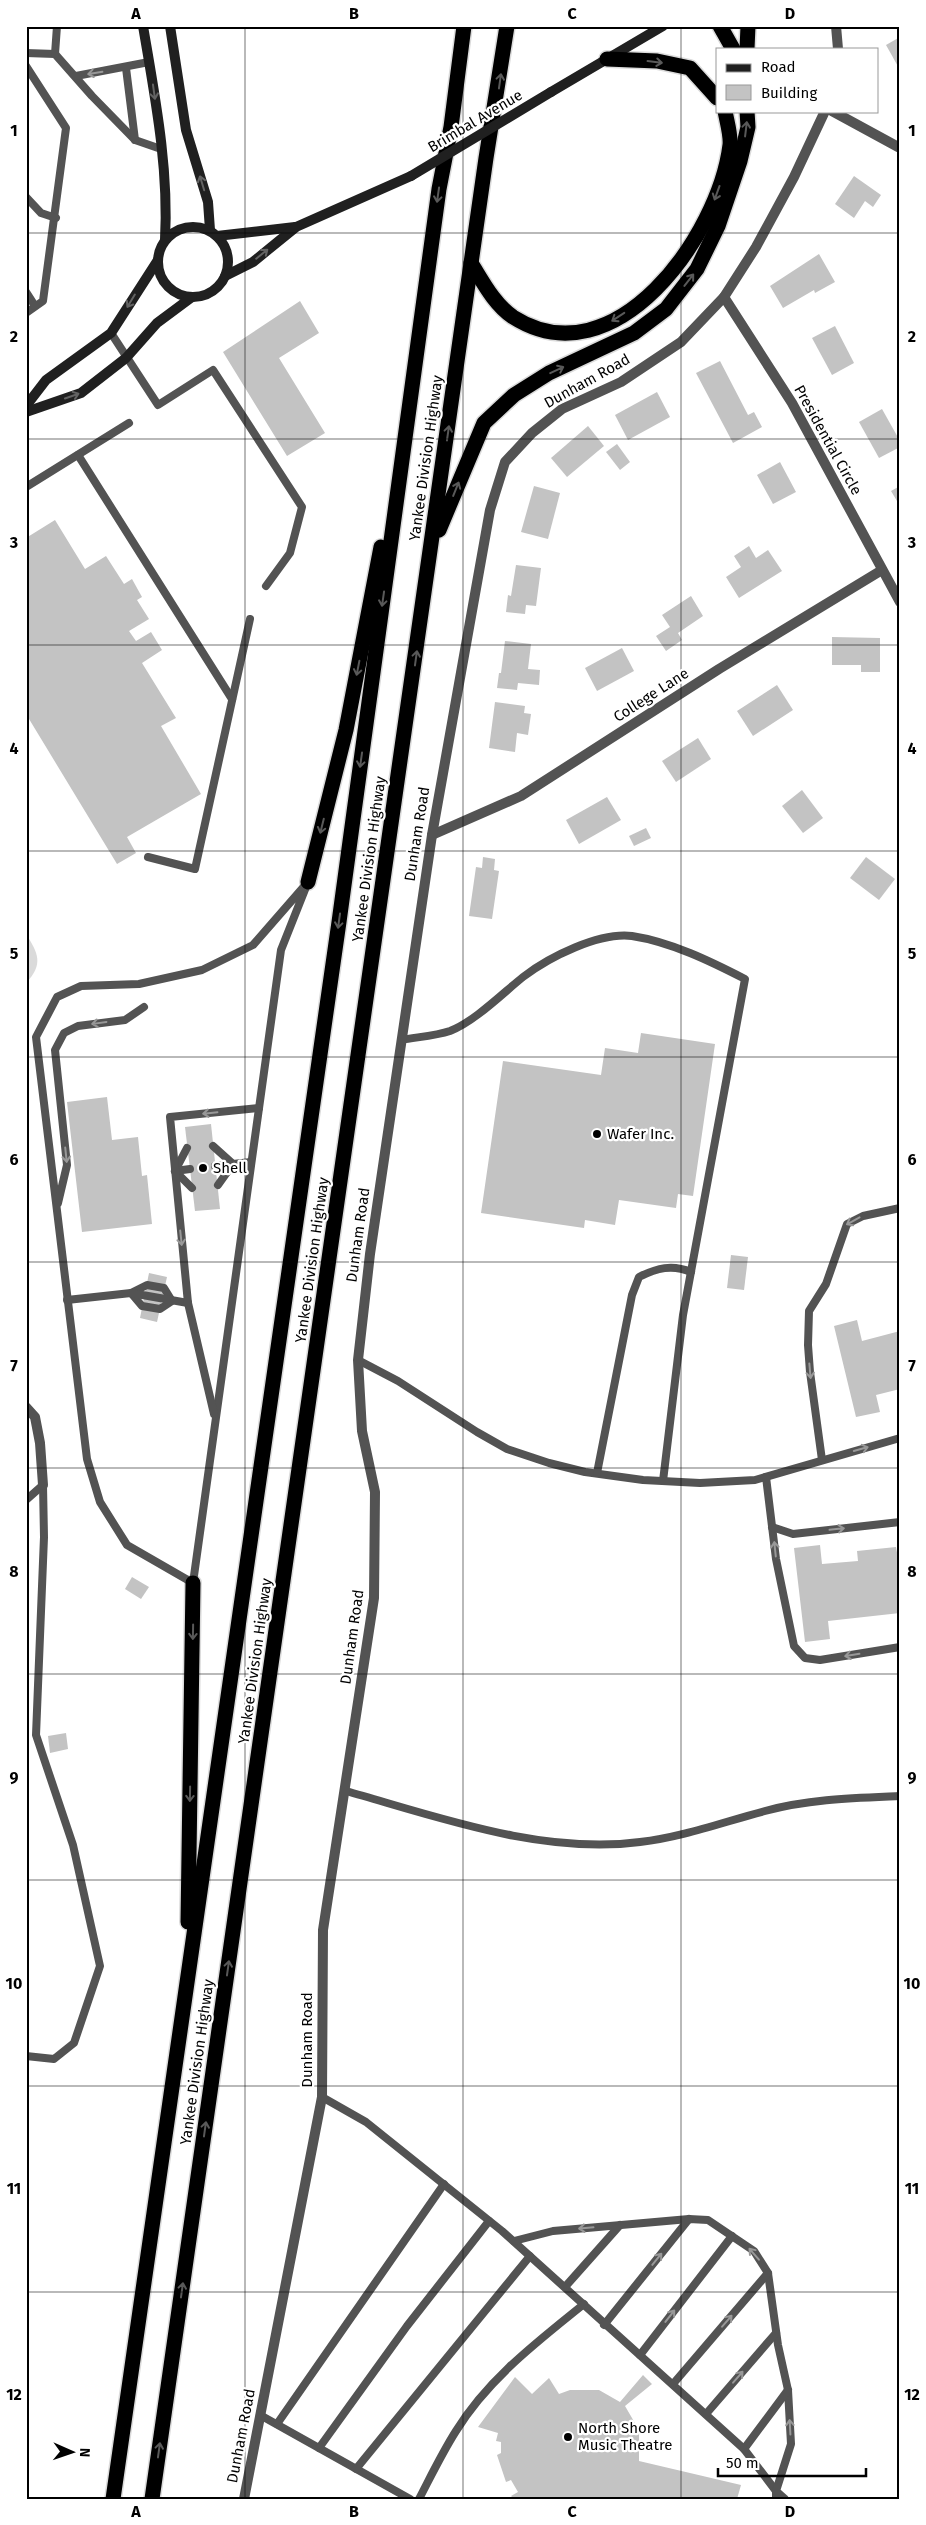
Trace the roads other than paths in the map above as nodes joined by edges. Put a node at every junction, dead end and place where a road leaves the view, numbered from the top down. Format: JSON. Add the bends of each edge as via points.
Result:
{"nodes":[{"id":1,"x":57,"y":26,"type":"edge"},
{"id":2,"x":143,"y":26,"type":"edge"},
{"id":3,"x":170,"y":26,"type":"edge"},
{"id":4,"x":456,"y":26,"type":"edge"},
{"id":5,"x":464,"y":26,"type":"edge"},
{"id":6,"x":507,"y":26,"type":"edge"},
{"id":7,"x":663,"y":26,"type":"edge"},
{"id":8,"x":720,"y":26,"type":"edge"},
{"id":9,"x":748,"y":26,"type":"edge"},
{"id":10,"x":836,"y":26,"type":"edge"},
{"id":11,"x":732,"y":48,"type":"edge"},
{"id":12,"x":747,"y":48,"type":"edge"},
{"id":13,"x":838,"y":48,"type":"edge"},
{"id":14,"x":26,"y":53,"type":"edge"},
{"id":15,"x":55,"y":54,"type":"junction"},
{"id":16,"x":607,"y":58,"type":"junction"},
{"id":17,"x":149,"y":62,"type":"junction"},
{"id":18,"x":26,"y":66,"type":"edge"},
{"id":19,"x":126,"y":68,"type":"junction"},
{"id":20,"x":76,"y":76,"type":"junction"},
{"id":21,"x":716,"y":97,"type":"edge"},
{"id":22,"x":725,"y":112,"type":"edge"},
{"id":23,"x":747,"y":112,"type":"edge"},
{"id":24,"x":825,"y":112,"type":"edge"},
{"id":25,"x":834,"y":112,"type":"edge"},
{"id":26,"x":451,"y":127,"type":"junction"},
{"id":27,"x":135,"y":140,"type":"junction"},
{"id":28,"x":900,"y":148,"type":"edge"},
{"id":29,"x":161,"y":149,"type":"junction"},
{"id":30,"x":26,"y":197,"type":"edge"},
{"id":31,"x":56,"y":218,"type":"junction"},
{"id":32,"x":296,"y":227,"type":"junction"},
{"id":33,"x":213,"y":233,"type":"junction"},
{"id":34,"x":166,"y":240,"type":"junction"},
{"id":35,"x":158,"y":260,"type":"junction"},
{"id":36,"x":471,"y":263,"type":"junction"},
{"id":37,"x":225,"y":276,"type":"junction"},
{"id":38,"x":26,"y":292,"type":"edge"},
{"id":39,"x":192,"y":297,"type":"junction"},
{"id":40,"x":724,"y":297,"type":"junction"},
{"id":41,"x":35,"y":306,"type":"junction"},
{"id":42,"x":26,"y":313,"type":"edge"},
{"id":43,"x":111,"y":333,"type":"junction"},
{"id":44,"x":126,"y":358,"type":"junction"},
{"id":45,"x":415,"y":362,"type":"junction"},
{"id":46,"x":26,"y":406,"type":"edge"},
{"id":47,"x":26,"y":412,"type":"edge"},
{"id":48,"x":129,"y":423,"type":"dead end"},
{"id":49,"x":78,"y":455,"type":"junction"},
{"id":50,"x":26,"y":487,"type":"edge"},
{"id":51,"x":431,"y":550,"type":"junction"},
{"id":52,"x":882,"y":570,"type":"junction"},
{"id":53,"x":266,"y":586,"type":"dead end"},
{"id":54,"x":900,"y":602,"type":"edge"},
{"id":55,"x":250,"y":620,"type":"dead end"},
{"id":56,"x":232,"y":699,"type":"junction"},
{"id":57,"x":432,"y":835,"type":"junction"},
{"id":58,"x":148,"y":857,"type":"dead end"},
{"id":59,"x":308,"y":882,"type":"junction"},
{"id":60,"x":144,"y":1007,"type":"dead end"},
{"id":61,"x":401,"y":1040,"type":"junction"},
{"id":62,"x":258,"y":1108,"type":"junction"},
{"id":63,"x":213,"y":1146,"type":"dead end"},
{"id":64,"x":187,"y":1148,"type":"dead end"},
{"id":65,"x":251,"y":1162,"type":"junction"},
{"id":66,"x":233,"y":1164,"type":"junction"},
{"id":67,"x":215,"y":1166,"type":"dead end"},
{"id":68,"x":190,"y":1169,"type":"dead end"},
{"id":69,"x":175,"y":1170,"type":"junction"},
{"id":70,"x":218,"y":1185,"type":"dead end"},
{"id":71,"x":192,"y":1188,"type":"dead end"},
{"id":72,"x":900,"y":1208,"type":"edge"},
{"id":73,"x":57,"y":1210,"type":"junction"},
{"id":74,"x":691,"y":1272,"type":"junction"},
{"id":75,"x":131,"y":1292,"type":"junction"},
{"id":76,"x":67,"y":1300,"type":"junction"},
{"id":77,"x":172,"y":1301,"type":"junction"},
{"id":78,"x":188,"y":1303,"type":"junction"},
{"id":79,"x":358,"y":1360,"type":"junction"},
{"id":80,"x":26,"y":1407,"type":"edge"},
{"id":81,"x":215,"y":1419,"type":"junction"},
{"id":82,"x":900,"y":1438,"type":"edge"},
{"id":83,"x":822,"y":1460,"type":"junction"},
{"id":84,"x":596,"y":1474,"type":"junction"},
{"id":85,"x":766,"y":1477,"type":"junction"},
{"id":86,"x":663,"y":1481,"type":"junction"},
{"id":87,"x":43,"y":1486,"type":"junction"},
{"id":88,"x":26,"y":1500,"type":"edge"},
{"id":89,"x":900,"y":1522,"type":"edge"},
{"id":90,"x":772,"y":1526,"type":"junction"},
{"id":91,"x":193,"y":1583,"type":"junction"},
{"id":92,"x":900,"y":1647,"type":"edge"},
{"id":93,"x":346,"y":1791,"type":"junction"},
{"id":94,"x":900,"y":1796,"type":"edge"},
{"id":95,"x":187,"y":1988,"type":"junction"},
{"id":96,"x":26,"y":2056,"type":"edge"},
{"id":97,"x":322,"y":2097,"type":"junction"},
{"id":98,"x":444,"y":2184,"type":"junction"},
{"id":99,"x":689,"y":2219,"type":"junction"},
{"id":100,"x":490,"y":2221,"type":"junction"},
{"id":101,"x":620,"y":2225,"type":"junction"},
{"id":102,"x":732,"y":2236,"type":"junction"},
{"id":103,"x":514,"y":2242,"type":"junction"},
{"id":104,"x":530,"y":2256,"type":"junction"},
{"id":105,"x":768,"y":2273,"type":"junction"},
{"id":106,"x":565,"y":2287,"type":"junction"},
{"id":107,"x":584,"y":2304,"type":"junction"},
{"id":108,"x":604,"y":2325,"type":"junction"},
{"id":109,"x":776,"y":2333,"type":"junction"},
{"id":110,"x":640,"y":2355,"type":"junction"},
{"id":111,"x":673,"y":2384,"type":"junction"},
{"id":112,"x":788,"y":2390,"type":"junction"},
{"id":113,"x":706,"y":2414,"type":"junction"},
{"id":114,"x":260,"y":2415,"type":"junction"},
{"id":115,"x":277,"y":2424,"type":"junction"},
{"id":116,"x":319,"y":2448,"type":"junction"},
{"id":117,"x":744,"y":2449,"type":"junction"},
{"id":118,"x":356,"y":2469,"type":"junction"},
{"id":119,"x":776,"y":2495,"type":"edge"},
{"id":120,"x":113,"y":2499,"type":"edge"},
{"id":121,"x":152,"y":2499,"type":"edge"},
{"id":122,"x":244,"y":2499,"type":"edge"},
{"id":123,"x":410,"y":2499,"type":"edge"},
{"id":124,"x":419,"y":2499,"type":"edge"},
{"id":125,"x":785,"y":2499,"type":"edge"}],
"edges":[{"from":1,"to":15,"type":"lane"},
{"from":2,"to":17,"type":"main road"},
{"from":33,"to":3,"type":"main road","one_way":true,"via":[[208,202],[186,130]]},
{"from":4,"to":26,"type":"highway"},
{"from":5,"to":26,"type":"highway","name":"Yankee Division Highway"},
{"from":36,"to":6,"type":"highway","name":"Yankee Division Highway","one_way":true},
{"from":7,"to":16,"type":"main road","name":"Brimbal Avenue"},
{"from":8,"to":11,"type":"highway"},
{"from":9,"to":12,"type":"highway"},
{"from":10,"to":13,"type":"street"},
{"from":14,"to":15,"type":"lane"},
{"from":15,"to":20,"type":"lane"},
{"from":16,"to":21,"type":"highway","one_way":true,"via":[[657,61],[690,68]]},
{"from":16,"to":32,"type":"main road","name":"Brimbal Avenue","bridge":true,"via":[[411,176]]},
{"from":17,"to":19,"type":"lane"},
{"from":17,"to":29,"type":"main road","one_way":true},
{"from":18,"to":31,"type":"lane","via":[[66,128]]},
{"from":19,"to":20,"type":"lane","one_way":true},
{"from":19,"to":27,"type":"lane"},
{"from":20,"to":27,"type":"lane"},
{"from":22,"to":36,"type":"highway","one_way":true,"via":[[730,143],[724,173],[707,220],[681,262],[641,302],[606,325],[574,331],[540,330],[511,316],[491,296]]},
{"from":51,"to":23,"type":"highway","one_way":true,"via":[[484,423],[514,395],[549,373],[634,333],[666,309],[697,269],[718,226],[740,161],[748,127]]},
{"from":24,"to":40,"type":"street","name":"Dunham Road","via":[[756,247]]},
{"from":25,"to":28,"type":"street"},
{"from":26,"to":45,"type":"highway","name":"Yankee Division Highway","one_way":true},
{"from":27,"to":29,"type":"lane"},
{"from":29,"to":34,"type":"main road","via":[[167,200]]},
{"from":30,"to":31,"type":"lane","via":[[41,213]]},
{"from":31,"to":41,"type":"lane","via":[[43,301]]},
{"from":32,"to":33,"type":"main road"},
{"from":37,"to":32,"type":"main road","one_way":true,"via":[[252,262]]},
{"from":33,"to":34,"type":"main road","via":[[198,227],[186,227],[175,231]]},
{"from":33,"to":37,"type":"main road","via":[[224,244],[227,254]]},
{"from":34,"to":35,"type":"main road"},
{"from":35,"to":39,"type":"main road","via":[[164,281],[181,295]]},
{"from":35,"to":43,"type":"main road","one_way":true},
{"from":51,"to":36,"type":"highway","name":"Yankee Division Highway","one_way":true},
{"from":37,"to":39,"type":"main road","via":[[211,291]]},
{"from":38,"to":41,"type":"lane"},
{"from":39,"to":44,"type":"main road","via":[[157,323]]},
{"from":40,"to":52,"type":"street","name":"Presidential Circle","via":[[792,403]]},
{"from":40,"to":57,"type":"street","name":"Dunham Road","via":[[681,342],[621,382],[562,409],[532,433],[506,462],[490,510]]},
{"from":41,"to":42,"type":"lane"},
{"from":43,"to":44,"type":"lane"},
{"from":43,"to":46,"type":"main road","via":[[46,380]]},
{"from":47,"to":44,"type":"main road","one_way":true,"via":[[82,393]]},
{"from":44,"to":53,"type":"lane","via":[[158,405],[213,370],[302,508],[290,553]]},
{"from":45,"to":59,"type":"highway","one_way":true,"via":[[346,730]]},
{"from":45,"to":95,"type":"highway","name":"Yankee Division Highway","one_way":true,"via":[[337,942]]},
{"from":48,"to":49,"type":"lane"},
{"from":49,"to":50,"type":"lane"},
{"from":49,"to":56,"type":"lane"},
{"from":121,"to":51,"type":"highway","name":"Yankee Division Highway","one_way":true},
{"from":52,"to":54,"type":"street","name":"Presidential Circle"},
{"from":52,"to":57,"type":"street","name":"College Lane","via":[[719,669],[521,796]]},
{"from":55,"to":56,"type":"lane"},
{"from":56,"to":58,"type":"lane","via":[[195,869]]},
{"from":57,"to":61,"type":"street","name":"Dunham Road"},
{"from":59,"to":62,"type":"lane","via":[[280,950]]},
{"from":59,"to":73,"type":"lane","via":[[253,945],[202,970],[139,984],[80,986],[58,997],[36,1037]]},
{"from":60,"to":73,"type":"lane","one_way":true,"via":[[125,1020],[78,1026],[64,1033],[55,1050],[67,1165]]},
{"from":61,"to":74,"type":"lane","via":[[450,1031],[559,955],[602,938],[630,936],[663,944],[707,960],[745,979]]},
{"from":61,"to":79,"type":"street","name":"Dunham Road"},
{"from":62,"to":65,"type":"lane"},
{"from":62,"to":69,"type":"lane","one_way":true,"via":[[170,1117]]},
{"from":63,"to":66,"type":"lane"},
{"from":64,"to":69,"type":"lane"},
{"from":65,"to":66,"type":"lane"},
{"from":65,"to":81,"type":"lane"},
{"from":66,"to":67,"type":"lane"},
{"from":66,"to":70,"type":"lane"},
{"from":68,"to":69,"type":"lane"},
{"from":69,"to":71,"type":"lane"},
{"from":69,"to":78,"type":"lane","one_way":true},
{"from":72,"to":83,"type":"lane","one_way":true,"via":[[863,1216],[847,1224],[826,1284],[810,1311],[810,1372]]},
{"from":73,"to":76,"type":"lane"},
{"from":74,"to":84,"type":"lane","via":[[666,1267],[639,1277],[632,1295]]},
{"from":74,"to":86,"type":"lane"},
{"from":75,"to":76,"type":"lane"},
{"from":75,"to":77,"type":"lane","via":[[147,1285],[164,1288]]},
{"from":75,"to":77,"type":"lane","via":[[142,1306],[160,1309]]},
{"from":76,"to":91,"type":"lane","via":[[82,1432],[100,1502],[127,1545]]},
{"from":77,"to":78,"type":"lane"},
{"from":78,"to":81,"type":"lane"},
{"from":79,"to":84,"type":"lane","via":[[507,1449]]},
{"from":79,"to":93,"type":"street","name":"Dunham Road","via":[[362,1432],[375,1492],[374,1598]]},
{"from":80,"to":87,"type":"street","via":[[35,1417]]},
{"from":81,"to":91,"type":"lane"},
{"from":83,"to":82,"type":"lane","one_way":true},
{"from":83,"to":85,"type":"lane"},
{"from":84,"to":86,"type":"lane"},
{"from":85,"to":86,"type":"lane","via":[[700,1483]]},
{"from":85,"to":90,"type":"lane"},
{"from":87,"to":88,"type":"lane"},
{"from":87,"to":96,"type":"lane","via":[[36,1735],[73,1845],[100,1966],[74,2044],[54,2059]]},
{"from":90,"to":89,"type":"lane","one_way":true,"via":[[793,1534]]},
{"from":92,"to":90,"type":"lane","one_way":true,"via":[[820,1660],[805,1658],[794,1646],[789,1629]]},
{"from":91,"to":95,"type":"highway","one_way":true},
{"from":93,"to":94,"type":"lane","via":[[480,1828],[553,1841],[598,1844],[639,1843],[690,1833],[766,1811],[826,1799]]},
{"from":93,"to":97,"type":"street","name":"Dunham Road","via":[[323,1930]]},
{"from":95,"to":120,"type":"highway","name":"Yankee Division Highway"},
{"from":97,"to":98,"type":"lane","via":[[366,2122]]},
{"from":97,"to":114,"type":"street","name":"Dunham Road"},
{"from":98,"to":100,"type":"lane"},
{"from":98,"to":115,"type":"lane"},
{"from":99,"to":101,"type":"lane"},
{"from":99,"to":102,"type":"lane","via":[[708,2220]]},
{"from":108,"to":99,"type":"lane","one_way":true},
{"from":100,"to":103,"type":"lane"},
{"from":100,"to":116,"type":"lane","via":[[407,2326]]},
{"from":101,"to":103,"type":"lane","one_way":true,"via":[[553,2231]]},
{"from":101,"to":106,"type":"lane"},
{"from":105,"to":102,"type":"lane","one_way":true,"via":[[754,2251]]},
{"from":110,"to":102,"type":"lane","one_way":true},
{"from":103,"to":104,"type":"lane"},
{"from":104,"to":106,"type":"lane"},
{"from":104,"to":118,"type":"lane"},
{"from":105,"to":109,"type":"lane"},
{"from":111,"to":105,"type":"lane","one_way":true},
{"from":106,"to":107,"type":"lane"},
{"from":107,"to":108,"type":"lane"},
{"from":107,"to":124,"type":"lane","via":[[516,2360],[482,2396],[456,2430]]},
{"from":108,"to":110,"type":"lane"},
{"from":109,"to":112,"type":"lane"},
{"from":113,"to":109,"type":"lane","one_way":true},
{"from":110,"to":111,"type":"lane"},
{"from":111,"to":113,"type":"lane"},
{"from":112,"to":117,"type":"lane"},
{"from":119,"to":112,"type":"lane","one_way":true,"via":[[791,2444]]},
{"from":113,"to":117,"type":"lane"},
{"from":114,"to":115,"type":"lane"},
{"from":114,"to":122,"type":"street","name":"Dunham Road"},
{"from":115,"to":116,"type":"lane"},
{"from":116,"to":118,"type":"lane"},
{"from":117,"to":119,"type":"lane"},
{"from":118,"to":123,"type":"lane"},
{"from":119,"to":125,"type":"lane"}]}
